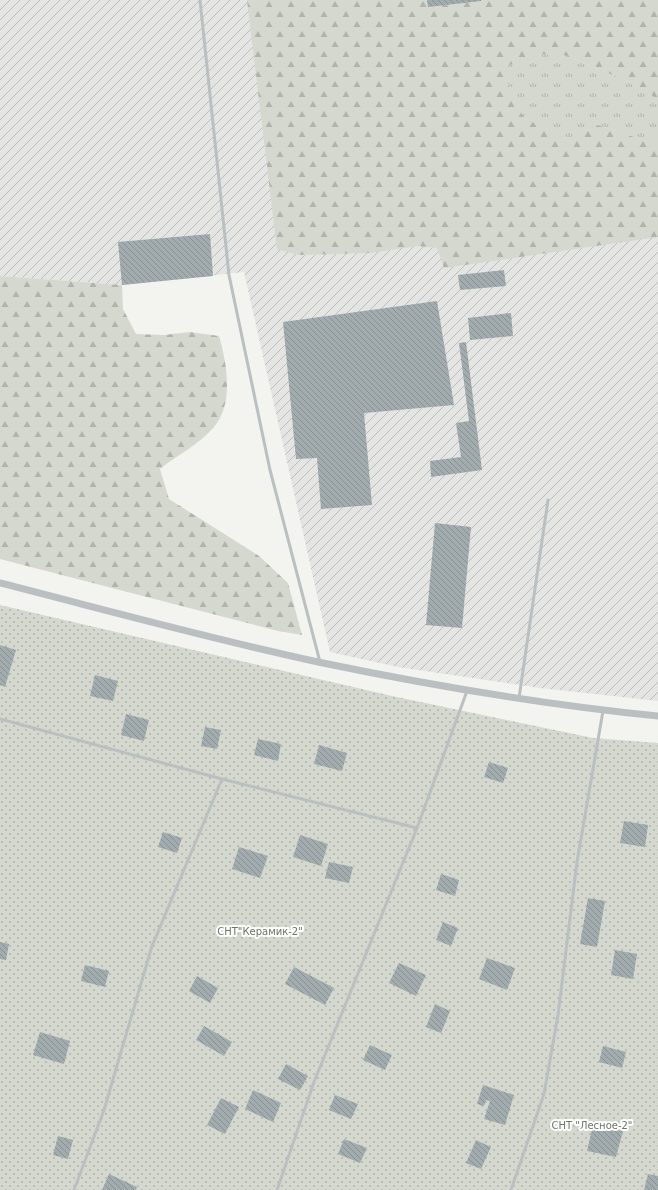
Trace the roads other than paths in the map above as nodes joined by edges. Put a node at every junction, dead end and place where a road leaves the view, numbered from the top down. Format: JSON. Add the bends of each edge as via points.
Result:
{"nodes":[{"id":1,"x":200,"y":0,"type":"edge"},
{"id":2,"x":548,"y":500,"type":"dead end"},
{"id":3,"x":0,"y":584,"type":"edge"},
{"id":4,"x":320,"y":662,"type":"junction"},
{"id":5,"x":468,"y":689,"type":"junction"},
{"id":6,"x":519,"y":698,"type":"junction"},
{"id":7,"x":603,"y":711,"type":"junction"},
{"id":8,"x":658,"y":716,"type":"edge"},
{"id":9,"x":0,"y":719,"type":"edge"},
{"id":10,"x":222,"y":779,"type":"junction"},
{"id":11,"x":417,"y":828,"type":"junction"},
{"id":12,"x":74,"y":1190,"type":"edge"},
{"id":13,"x":277,"y":1190,"type":"edge"},
{"id":14,"x":511,"y":1190,"type":"edge"}],
"edges":[{"from":1,"to":4,"type":"lane","via":[[229,275],[270,470]]},
{"from":2,"to":6,"type":"lane"},
{"from":3,"to":4,"type":"street"},
{"from":4,"to":5,"type":"street"},
{"from":5,"to":6,"type":"street"},
{"from":5,"to":11,"type":"lane"},
{"from":6,"to":7,"type":"street"},
{"from":7,"to":8,"type":"street"},
{"from":7,"to":14,"type":"lane","via":[[577,862],[558,1015],[544,1094]]},
{"from":9,"to":10,"type":"lane"},
{"from":10,"to":11,"type":"lane"},
{"from":10,"to":12,"type":"lane","via":[[152,946],[104,1110]]},
{"from":11,"to":13,"type":"lane","via":[[314,1082]]}]}
